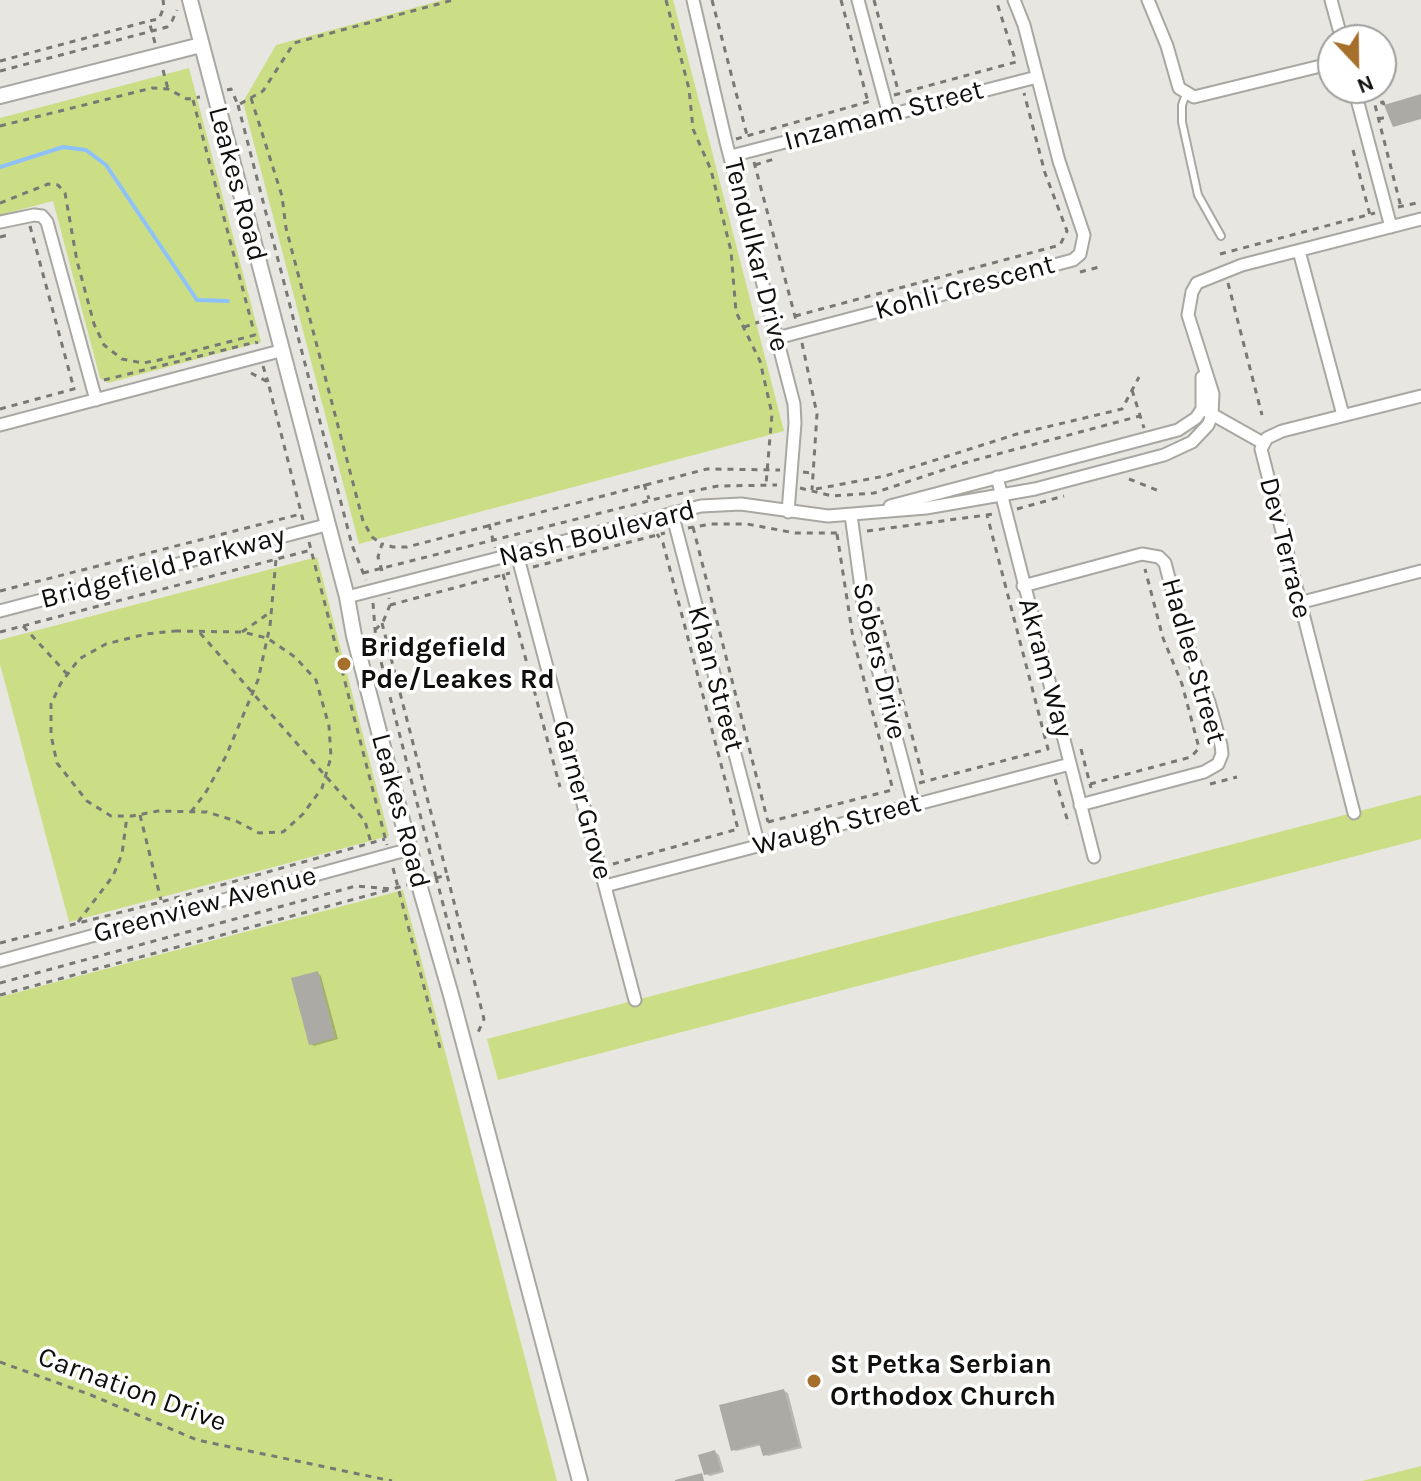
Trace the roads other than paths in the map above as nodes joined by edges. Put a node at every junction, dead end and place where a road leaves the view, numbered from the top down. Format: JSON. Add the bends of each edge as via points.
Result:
{"nodes":[{"id":1,"x":190,"y":0,"type":"edge"},
{"id":2,"x":693,"y":0,"type":"edge"},
{"id":3,"x":858,"y":0,"type":"edge"},
{"id":4,"x":1014,"y":0,"type":"edge"},
{"id":5,"x":1148,"y":0,"type":"edge"},
{"id":6,"x":1331,"y":0,"type":"edge"},
{"id":7,"x":1338,"y":24,"type":"edge"},
{"id":8,"x":201,"y":45,"type":"junction"},
{"id":9,"x":1317,"y":67,"type":"edge"},
{"id":10,"x":1037,"y":77,"type":"junction"},
{"id":11,"x":1186,"y":94,"type":"junction"},
{"id":12,"x":0,"y":96,"type":"edge"},
{"id":13,"x":1358,"y":104,"type":"edge"},
{"id":14,"x":889,"y":115,"type":"junction"},
{"id":15,"x":731,"y":156,"type":"junction"},
{"id":16,"x":1421,"y":219,"type":"edge"},
{"id":17,"x":0,"y":222,"type":"edge"},
{"id":18,"x":1391,"y":227,"type":"junction"},
{"id":19,"x":1221,"y":236,"type":"dead end"},
{"id":20,"x":1299,"y":251,"type":"junction"},
{"id":21,"x":777,"y":338,"type":"junction"},
{"id":22,"x":280,"y":351,"type":"junction"},
{"id":23,"x":1421,"y":396,"type":"edge"},
{"id":24,"x":96,"y":400,"type":"junction"},
{"id":25,"x":1207,"y":412,"type":"junction"},
{"id":26,"x":1343,"y":415,"type":"junction"},
{"id":27,"x":0,"y":425,"type":"edge"},
{"id":28,"x":1263,"y":443,"type":"junction"},
{"id":29,"x":997,"y":477,"type":"junction"},
{"id":30,"x":1001,"y":495,"type":"junction"},
{"id":31,"x":788,"y":512,"type":"junction"},
{"id":32,"x":672,"y":513,"type":"junction"},
{"id":33,"x":851,"y":515,"type":"junction"},
{"id":34,"x":326,"y":525,"type":"junction"},
{"id":35,"x":517,"y":554,"type":"junction"},
{"id":36,"x":1421,"y":571,"type":"edge"},
{"id":37,"x":1023,"y":586,"type":"junction"},
{"id":38,"x":347,"y":597,"type":"junction"},
{"id":39,"x":1299,"y":603,"type":"junction"},
{"id":40,"x":0,"y":611,"type":"edge"},
{"id":41,"x":1070,"y":764,"type":"junction"},
{"id":42,"x":914,"y":805,"type":"junction"},
{"id":43,"x":1080,"y":805,"type":"junction"},
{"id":44,"x":1354,"y":813,"type":"dead end"},
{"id":45,"x":759,"y":846,"type":"junction"},
{"id":46,"x":410,"y":849,"type":"junction"},
{"id":47,"x":1094,"y":857,"type":"dead end"},
{"id":48,"x":605,"y":886,"type":"junction"},
{"id":49,"x":0,"y":961,"type":"edge"},
{"id":50,"x":635,"y":1000,"type":"dead end"},
{"id":51,"x":580,"y":1481,"type":"edge"}],
"edges":[{"from":1,"to":8,"type":"street","name":"Leakes Road"},
{"from":2,"to":15,"type":"street","name":"Tendulkar Drive"},
{"from":3,"to":14,"type":"street"},
{"from":4,"to":10,"type":"street","name":"Kohli Crescent"},
{"from":5,"to":11,"type":"street","via":[[1176,81]]},
{"from":6,"to":7,"type":"street"},
{"from":8,"to":12,"type":"street"},
{"from":8,"to":22,"type":"street","name":"Leakes Road"},
{"from":9,"to":11,"type":"street","via":[[1203,97]]},
{"from":10,"to":14,"type":"street","name":"Inzamam Street"},
{"from":10,"to":21,"type":"street","name":"Kohli Crescent","via":[[1084,235],[1080,254]]},
{"from":11,"to":19,"type":"lane","via":[[1182,122],[1198,195]]},
{"from":13,"to":18,"type":"street"},
{"from":14,"to":15,"type":"street","name":"Inzamam Street"},
{"from":15,"to":21,"type":"street","name":"Tendulkar Drive"},
{"from":16,"to":18,"type":"street"},
{"from":17,"to":24,"type":"street","via":[[42,216],[51,231]]},
{"from":18,"to":20,"type":"street"},
{"from":20,"to":25,"type":"street","via":[[1197,283],[1188,315],[1213,394]]},
{"from":20,"to":26,"type":"street"},
{"from":21,"to":31,"type":"street","name":"Tendulkar Drive","via":[[794,404]]},
{"from":22,"to":24,"type":"street"},
{"from":22,"to":34,"type":"street","name":"Leakes Road"},
{"from":23,"to":26,"type":"street","name":"Dev Terrace"},
{"from":24,"to":27,"type":"street"},
{"from":25,"to":28,"type":"street"},
{"from":25,"to":29,"type":"street","name":"Nash Boulevard","via":[[1158,436]]},
{"from":25,"to":30,"type":"street","name":"Nash Boulevard","via":[[1208,425],[1192,442],[1164,455]]},
{"from":26,"to":28,"type":"street","name":"Dev Terrace","via":[[1282,431]]},
{"from":28,"to":39,"type":"street","name":"Dev Terrace","via":[[1263,462]]},
{"from":29,"to":30,"type":"street","name":"Akram Way"},
{"from":29,"to":33,"type":"street","name":"Nash Boulevard"},
{"from":30,"to":33,"type":"street","name":"Nash Boulevard"},
{"from":30,"to":37,"type":"street","name":"Akram Way"},
{"from":31,"to":32,"type":"street","name":"Nash Boulevard","via":[[741,504]]},
{"from":31,"to":33,"type":"street","name":"Nash Boulevard"},
{"from":32,"to":35,"type":"street","name":"Nash Boulevard"},
{"from":32,"to":45,"type":"street","name":"Khan Street"},
{"from":33,"to":42,"type":"street","name":"Sobers Drive","via":[[866,624]]},
{"from":34,"to":38,"type":"street","name":"Leakes Road"},
{"from":34,"to":40,"type":"street","name":"Bridgefield Parkway"},
{"from":35,"to":38,"type":"street","name":"Nash Boulevard"},
{"from":35,"to":48,"type":"street","name":"Garner Grove"},
{"from":36,"to":39,"type":"street"},
{"from":37,"to":41,"type":"street","name":"Akram Way"},
{"from":37,"to":43,"type":"street","name":"Hadlee Street","via":[[1142,554],[1159,557],[1221,745],[1213,769]]},
{"from":38,"to":46,"type":"street","name":"Leakes Road"},
{"from":39,"to":44,"type":"street","name":"Dev Terrace"},
{"from":41,"to":42,"type":"street","name":"Waugh Street"},
{"from":41,"to":43,"type":"street","name":"Akram Way"},
{"from":42,"to":45,"type":"street","name":"Waugh Street"},
{"from":43,"to":47,"type":"street","name":"Akram Way"},
{"from":45,"to":48,"type":"street","name":"Waugh Street"},
{"from":46,"to":49,"type":"street","name":"Greenview Avenue"},
{"from":46,"to":51,"type":"street","name":"Leakes Road"},
{"from":48,"to":50,"type":"street","name":"Garner Grove"}]}
